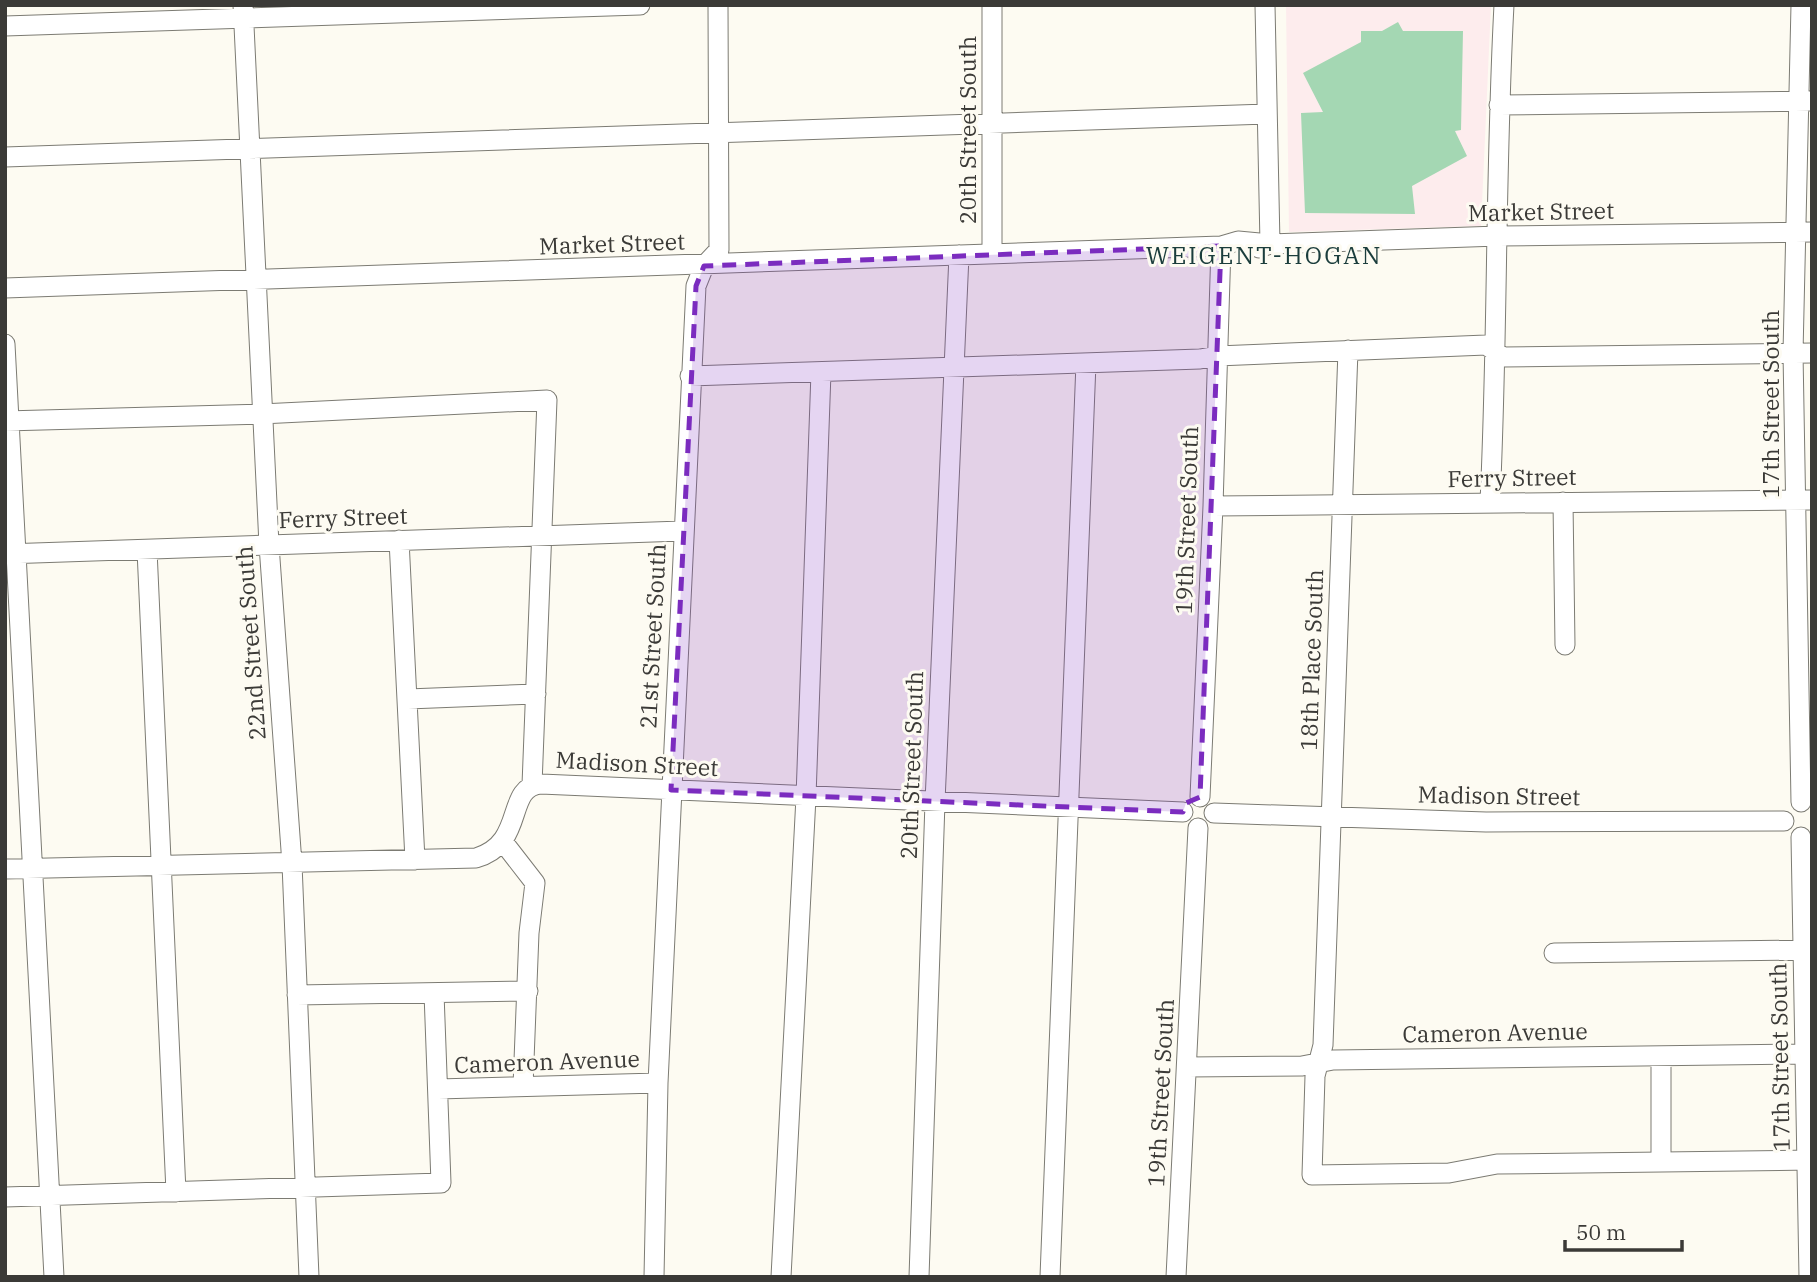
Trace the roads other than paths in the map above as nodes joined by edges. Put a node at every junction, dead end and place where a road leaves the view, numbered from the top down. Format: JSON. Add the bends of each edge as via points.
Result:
{"nodes":[{"id":1,"x":640,"y":5,"type":"edge"},
{"id":2,"x":718,"y":5,"type":"edge"},
{"id":3,"x":992,"y":5,"type":"edge"},
{"id":4,"x":1265,"y":5,"type":"edge"},
{"id":5,"x":1504,"y":5,"type":"edge"},
{"id":6,"x":1801,"y":5,"type":"edge"},
{"id":7,"x":243,"y":12,"type":"edge"},
{"id":8,"x":5,"y":26,"type":"edge"},
{"id":9,"x":1806,"y":101,"type":"edge"},
{"id":10,"x":1499,"y":104,"type":"junction"},
{"id":11,"x":1267,"y":114,"type":"junction"},
{"id":12,"x":994,"y":123,"type":"junction"},
{"id":13,"x":719,"y":132,"type":"junction"},
{"id":14,"x":249,"y":149,"type":"junction"},
{"id":15,"x":5,"y":158,"type":"edge"},
{"id":16,"x":1804,"y":232,"type":"edge"},
{"id":17,"x":1498,"y":236,"type":"junction"},
{"id":18,"x":1270,"y":244,"type":"junction"},
{"id":19,"x":1221,"y":246,"type":"junction"},
{"id":20,"x":992,"y":254,"type":"junction"},
{"id":21,"x":959,"y":255,"type":"junction"},
{"id":22,"x":704,"y":266,"type":"junction"},
{"id":23,"x":257,"y":280,"type":"junction"},
{"id":24,"x":5,"y":288,"type":"edge"},
{"id":25,"x":5,"y":344,"type":"edge"},
{"id":26,"x":1348,"y":350,"type":"junction"},
{"id":27,"x":1495,"y":351,"type":"junction"},
{"id":28,"x":1802,"y":353,"type":"edge"},
{"id":29,"x":1217,"y":356,"type":"junction"},
{"id":30,"x":1086,"y":363,"type":"junction"},
{"id":31,"x":954,"y":368,"type":"junction"},
{"id":32,"x":821,"y":372,"type":"junction"},
{"id":33,"x":690,"y":376,"type":"junction"},
{"id":34,"x":261,"y":414,"type":"junction"},
{"id":35,"x":7,"y":421,"type":"edge"},
{"id":36,"x":1804,"y":500,"type":"edge"},
{"id":37,"x":1490,"y":502,"type":"junction"},
{"id":38,"x":1563,"y":502,"type":"junction"},
{"id":39,"x":1342,"y":505,"type":"junction"},
{"id":40,"x":1213,"y":506,"type":"junction"},
{"id":41,"x":682,"y":531,"type":"junction"},
{"id":42,"x":540,"y":536,"type":"junction"},
{"id":43,"x":399,"y":540,"type":"junction"},
{"id":44,"x":269,"y":545,"type":"junction"},
{"id":45,"x":147,"y":550,"type":"junction"},
{"id":46,"x":11,"y":554,"type":"edge"},
{"id":47,"x":1805,"y":629,"type":"edge"},
{"id":48,"x":1565,"y":645,"type":"dead end"},
{"id":49,"x":536,"y":694,"type":"junction"},
{"id":50,"x":408,"y":699,"type":"junction"},
{"id":51,"x":532,"y":785,"type":"junction"},
{"id":52,"x":671,"y":790,"type":"junction"},
{"id":53,"x":806,"y":797,"type":"junction"},
{"id":54,"x":1199,"y":797,"type":"junction"},
{"id":55,"x":935,"y":802,"type":"junction"},
{"id":56,"x":1807,"y":803,"type":"edge"},
{"id":57,"x":1067,"y":807,"type":"junction"},
{"id":58,"x":1183,"y":812,"type":"junction"},
{"id":59,"x":1214,"y":813,"type":"junction"},
{"id":60,"x":1331,"y":817,"type":"junction"},
{"id":61,"x":1784,"y":821,"type":"junction"},
{"id":62,"x":1198,"y":828,"type":"junction"},
{"id":63,"x":1807,"y":835,"type":"edge"},
{"id":64,"x":504,"y":843,"type":"junction"},
{"id":65,"x":415,"y":860,"type":"junction"},
{"id":66,"x":292,"y":864,"type":"junction"},
{"id":67,"x":159,"y":866,"type":"junction"},
{"id":68,"x":5,"y":869,"type":"edge"},
{"id":69,"x":34,"y":869,"type":"junction"},
{"id":70,"x":1807,"y":950,"type":"edge"},
{"id":71,"x":1554,"y":953,"type":"dead end"},
{"id":72,"x":527,"y":991,"type":"junction"},
{"id":73,"x":434,"y":993,"type":"junction"},
{"id":74,"x":297,"y":995,"type":"junction"},
{"id":75,"x":1804,"y":1054,"type":"junction"},
{"id":76,"x":1661,"y":1056,"type":"junction"},
{"id":77,"x":1317,"y":1064,"type":"junction"},
{"id":78,"x":1187,"y":1067,"type":"junction"},
{"id":79,"x":658,"y":1083,"type":"junction"},
{"id":80,"x":523,"y":1086,"type":"junction"},
{"id":81,"x":438,"y":1089,"type":"junction"},
{"id":82,"x":1809,"y":1160,"type":"edge"},
{"id":83,"x":1661,"y":1162,"type":"junction"},
{"id":84,"x":305,"y":1189,"type":"junction"},
{"id":85,"x":176,"y":1192,"type":"junction"},
{"id":86,"x":49,"y":1196,"type":"junction"},
{"id":87,"x":5,"y":1198,"type":"edge"},
{"id":88,"x":54,"y":1277,"type":"edge"},
{"id":89,"x":309,"y":1277,"type":"edge"},
{"id":90,"x":654,"y":1277,"type":"edge"},
{"id":91,"x":780,"y":1277,"type":"edge"},
{"id":92,"x":919,"y":1277,"type":"edge"},
{"id":93,"x":1050,"y":1277,"type":"edge"},
{"id":94,"x":1176,"y":1277,"type":"edge"},
{"id":95,"x":1809,"y":1277,"type":"edge"}],
"edges":[{"from":1,"to":7,"type":"street"},
{"from":2,"to":13,"type":"street","name":"21st Street South"},
{"from":3,"to":12,"type":"street","name":"20th Street South"},
{"from":4,"to":11,"type":"street"},
{"from":5,"to":10,"type":"street"},
{"from":6,"to":9,"type":"street","name":"17th Street South"},
{"from":7,"to":8,"type":"street"},
{"from":7,"to":14,"type":"street","name":"22nd Street South"},
{"from":9,"to":10,"type":"street"},
{"from":9,"to":16,"type":"street","name":"17th Street South"},
{"from":10,"to":17,"type":"street"},
{"from":11,"to":12,"type":"street"},
{"from":11,"to":18,"type":"street"},
{"from":12,"to":13,"type":"street"},
{"from":12,"to":20,"type":"street","name":"20th Street South"},
{"from":13,"to":14,"type":"street"},
{"from":13,"to":22,"type":"street","name":"21st Street South","via":[[719,250]]},
{"from":14,"to":15,"type":"street"},
{"from":14,"to":23,"type":"street","name":"22nd Street South"},
{"from":16,"to":17,"type":"street","name":"Market Street"},
{"from":16,"to":28,"type":"street","name":"17th Street South"},
{"from":17,"to":18,"type":"street","name":"Market Street"},
{"from":17,"to":27,"type":"street"},
{"from":18,"to":19,"type":"street","name":"Market Street","via":[[1235,251]]},
{"from":19,"to":20,"type":"street","name":"Market Street"},
{"from":19,"to":29,"type":"street","name":"19th Street South"},
{"from":20,"to":21,"type":"street","name":"Market Street"},
{"from":21,"to":22,"type":"street","name":"Market Street"},
{"from":21,"to":31,"type":"street","name":"20th Street South"},
{"from":22,"to":23,"type":"street","name":"Market Street"},
{"from":22,"to":33,"type":"street","name":"21st Street South","via":[[696,286]]},
{"from":23,"to":24,"type":"street","name":"Market Street"},
{"from":23,"to":34,"type":"street","name":"22nd Street South"},
{"from":25,"to":35,"type":"street"},
{"from":26,"to":27,"type":"street","via":[[1486,345]]},
{"from":26,"to":29,"type":"street"},
{"from":26,"to":39,"type":"street","name":"18th Place South"},
{"from":27,"to":28,"type":"street","via":[[1503,357]]},
{"from":27,"to":37,"type":"street"},
{"from":28,"to":36,"type":"street","name":"17th Street South"},
{"from":29,"to":30,"type":"street"},
{"from":29,"to":40,"type":"street","name":"19th Street South"},
{"from":30,"to":31,"type":"street"},
{"from":30,"to":57,"type":"street"},
{"from":31,"to":32,"type":"street"},
{"from":31,"to":55,"type":"street","name":"20th Street South"},
{"from":32,"to":33,"type":"street"},
{"from":32,"to":53,"type":"street"},
{"from":33,"to":41,"type":"street","name":"21st Street South"},
{"from":34,"to":35,"type":"street"},
{"from":34,"to":42,"type":"street","via":[[547,400]]},
{"from":34,"to":44,"type":"street","name":"22nd Street South"},
{"from":35,"to":46,"type":"street"},
{"from":36,"to":38,"type":"street","name":"Ferry Street"},
{"from":36,"to":47,"type":"street","name":"17th Street South"},
{"from":37,"to":38,"type":"street","name":"Ferry Street"},
{"from":37,"to":39,"type":"street","name":"Ferry Street"},
{"from":38,"to":48,"type":"street"},
{"from":39,"to":40,"type":"street","name":"Ferry Street"},
{"from":39,"to":60,"type":"street","name":"18th Place South"},
{"from":40,"to":54,"type":"street","name":"19th Street South"},
{"from":41,"to":42,"type":"street","name":"Ferry Street"},
{"from":41,"to":52,"type":"street","name":"21st Street South"},
{"from":42,"to":43,"type":"street","name":"Ferry Street"},
{"from":42,"to":49,"type":"street"},
{"from":43,"to":44,"type":"street","name":"Ferry Street"},
{"from":43,"to":50,"type":"street"},
{"from":44,"to":45,"type":"street","name":"Ferry Street"},
{"from":44,"to":66,"type":"street","name":"22nd Street South"},
{"from":45,"to":46,"type":"street","name":"Ferry Street"},
{"from":45,"to":67,"type":"street"},
{"from":46,"to":69,"type":"street"},
{"from":47,"to":56,"type":"street","name":"17th Street South"},
{"from":49,"to":50,"type":"street"},
{"from":49,"to":51,"type":"street"},
{"from":50,"to":65,"type":"street"},
{"from":51,"to":52,"type":"street","name":"Madison Street"},
{"from":51,"to":64,"type":"street","name":"Madison Street","via":[[522,794]]},
{"from":52,"to":53,"type":"street","name":"Madison Street"},
{"from":52,"to":79,"type":"street","name":"21st Street South"},
{"from":53,"to":55,"type":"street","name":"Madison Street"},
{"from":53,"to":91,"type":"street"},
{"from":54,"to":58,"type":"street","via":[[1186,803]]},
{"from":54,"to":59,"type":"street","via":[[1212,804]]},
{"from":55,"to":57,"type":"street","name":"Madison Street"},
{"from":55,"to":92,"type":"street","name":"20th Street South"},
{"from":56,"to":61,"type":"street","via":[[1790,806]]},
{"from":57,"to":58,"type":"street","name":"Madison Street"},
{"from":57,"to":93,"type":"street"},
{"from":58,"to":62,"type":"street","via":[[1186,821]]},
{"from":59,"to":60,"type":"street","name":"Madison Street"},
{"from":59,"to":62,"type":"street","via":[[1207,825]]},
{"from":60,"to":61,"type":"street","name":"Madison Street","via":[[1486,822]]},
{"from":60,"to":77,"type":"street","name":"18th Place South","via":[[1323,1045]]},
{"from":61,"to":63,"type":"street","via":[[1787,831]]},
{"from":62,"to":78,"type":"street","name":"19th Street South"},
{"from":63,"to":70,"type":"street","name":"17th Street South"},
{"from":64,"to":65,"type":"street","via":[[476,858]]},
{"from":64,"to":72,"type":"street","via":[[535,883]]},
{"from":65,"to":66,"type":"street"},
{"from":66,"to":67,"type":"street"},
{"from":66,"to":74,"type":"street","name":"22nd Street South"},
{"from":67,"to":69,"type":"street"},
{"from":67,"to":85,"type":"street"},
{"from":68,"to":69,"type":"street"},
{"from":69,"to":86,"type":"street"},
{"from":70,"to":71,"type":"street"},
{"from":70,"to":75,"type":"street","name":"17th Street South"},
{"from":72,"to":73,"type":"street"},
{"from":72,"to":80,"type":"street"},
{"from":73,"to":74,"type":"street"},
{"from":73,"to":81,"type":"street"},
{"from":74,"to":84,"type":"street","name":"22nd Street South"},
{"from":75,"to":76,"type":"street","name":"Cameron Avenue"},
{"from":75,"to":82,"type":"street","name":"17th Street South"},
{"from":76,"to":77,"type":"street","name":"Cameron Avenue","via":[[1333,1060]]},
{"from":76,"to":83,"type":"street"},
{"from":77,"to":78,"type":"street","name":"Cameron Avenue"},
{"from":77,"to":83,"type":"street","name":"18th Place South","via":[[1312,1175],[1449,1173],[1497,1164]]},
{"from":78,"to":94,"type":"street","name":"19th Street South"},
{"from":79,"to":80,"type":"street","name":"Cameron Avenue"},
{"from":79,"to":90,"type":"street","name":"21st Street South"},
{"from":80,"to":81,"type":"street","name":"Cameron Avenue"},
{"from":81,"to":84,"type":"street","via":[[441,1184]]},
{"from":82,"to":83,"type":"street"},
{"from":82,"to":95,"type":"street","name":"17th Street South"},
{"from":84,"to":85,"type":"street"},
{"from":84,"to":89,"type":"street","name":"22nd Street South"},
{"from":85,"to":86,"type":"street"},
{"from":86,"to":87,"type":"street"},
{"from":86,"to":88,"type":"street"}]}
